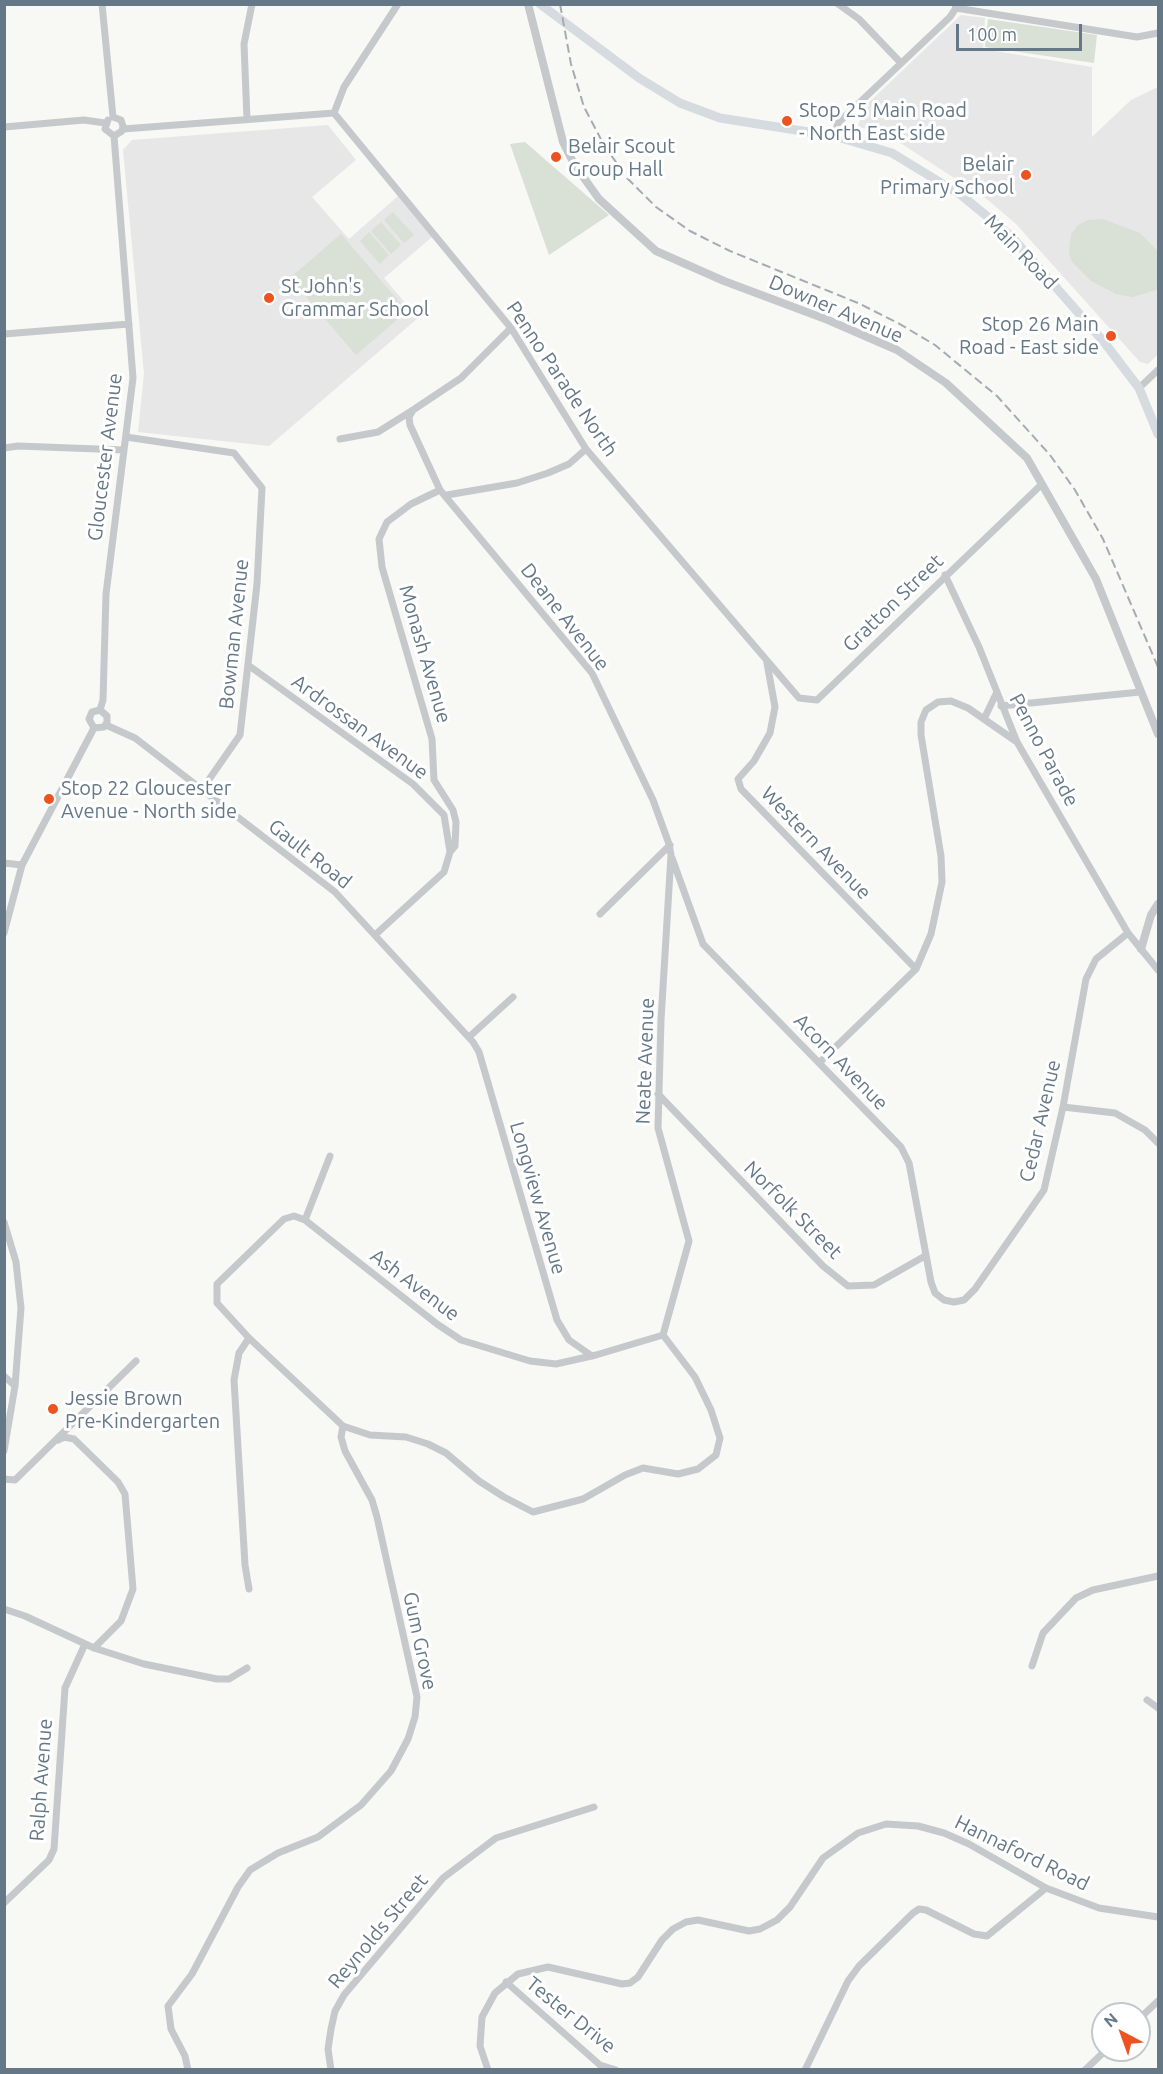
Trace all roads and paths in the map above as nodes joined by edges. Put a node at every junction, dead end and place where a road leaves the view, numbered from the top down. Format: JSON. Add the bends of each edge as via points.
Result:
{"nodes":[{"id":1,"x":102,"y":4,"type":"edge"},
{"id":2,"x":252,"y":4,"type":"edge"},
{"id":3,"x":398,"y":4,"type":"edge"},
{"id":4,"x":528,"y":4,"type":"edge"},
{"id":5,"x":540,"y":4,"type":"edge"},
{"id":6,"x":838,"y":4,"type":"edge"},
{"id":7,"x":955,"y":6,"type":"edge"},
{"id":8,"x":1158,"y":33,"type":"edge"},
{"id":9,"x":900,"y":62,"type":"junction"},
{"id":10,"x":334,"y":113,"type":"junction"},
{"id":11,"x":113,"y":117,"type":"junction"},
{"id":12,"x":247,"y":119,"type":"junction"},
{"id":13,"x":105,"y":123,"type":"junction"},
{"id":14,"x":4,"y":127,"type":"edge"},
{"id":15,"x":123,"y":129,"type":"junction"},
{"id":16,"x":114,"y":136,"type":"junction"},
{"id":17,"x":834,"y":136,"type":"junction"},
{"id":18,"x":129,"y":324,"type":"junction"},
{"id":19,"x":511,"y":328,"type":"junction"},
{"id":20,"x":4,"y":334,"type":"edge"},
{"id":21,"x":1158,"y":370,"type":"edge"},
{"id":22,"x":1138,"y":388,"type":"junction"},
{"id":23,"x":413,"y":410,"type":"junction"},
{"id":24,"x":1158,"y":434,"type":"edge"},
{"id":25,"x":126,"y":437,"type":"junction"},
{"id":26,"x":340,"y":439,"type":"dead end"},
{"id":27,"x":4,"y":448,"type":"edge"},
{"id":28,"x":586,"y":449,"type":"junction"},
{"id":29,"x":124,"y":450,"type":"junction"},
{"id":30,"x":1042,"y":484,"type":"junction"},
{"id":31,"x":440,"y":490,"type":"junction"},
{"id":32,"x":447,"y":495,"type":"junction"},
{"id":33,"x":945,"y":575,"type":"junction"},
{"id":34,"x":766,"y":660,"type":"junction"},
{"id":35,"x":248,"y":665,"type":"junction"},
{"id":36,"x":1140,"y":692,"type":"junction"},
{"id":37,"x":996,"y":694,"type":"junction"},
{"id":38,"x":1001,"y":706,"type":"junction"},
{"id":39,"x":100,"y":710,"type":"junction"},
{"id":40,"x":984,"y":719,"type":"junction"},
{"id":41,"x":106,"y":725,"type":"junction"},
{"id":42,"x":94,"y":728,"type":"junction"},
{"id":43,"x":1158,"y":734,"type":"edge"},
{"id":44,"x":1017,"y":742,"type":"junction"},
{"id":45,"x":201,"y":791,"type":"junction"},
{"id":46,"x":669,"y":845,"type":"junction"},
{"id":47,"x":450,"y":852,"type":"junction"},
{"id":48,"x":671,"y":855,"type":"junction"},
{"id":49,"x":4,"y":863,"type":"edge"},
{"id":50,"x":22,"y":865,"type":"junction"},
{"id":51,"x":1158,"y":904,"type":"edge"},
{"id":52,"x":600,"y":914,"type":"dead end"},
{"id":53,"x":4,"y":933,"type":"edge"},
{"id":54,"x":1128,"y":933,"type":"junction"},
{"id":55,"x":375,"y":935,"type":"junction"},
{"id":56,"x":1141,"y":949,"type":"junction"},
{"id":57,"x":916,"y":969,"type":"junction"},
{"id":58,"x":1158,"y":970,"type":"edge"},
{"id":59,"x":513,"y":997,"type":"dead end"},
{"id":60,"x":469,"y":1037,"type":"junction"},
{"id":61,"x":819,"y":1063,"type":"junction"},
{"id":62,"x":658,"y":1094,"type":"junction"},
{"id":63,"x":1063,"y":1107,"type":"junction"},
{"id":64,"x":1158,"y":1143,"type":"edge"},
{"id":65,"x":330,"y":1156,"type":"dead end"},
{"id":66,"x":305,"y":1220,"type":"junction"},
{"id":67,"x":4,"y":1222,"type":"edge"},
{"id":68,"x":925,"y":1256,"type":"junction"},
{"id":69,"x":954,"y":1302,"type":"joint"},
{"id":70,"x":663,"y":1335,"type":"junction"},
{"id":71,"x":249,"y":1338,"type":"junction"},
{"id":72,"x":592,"y":1356,"type":"junction"},
{"id":73,"x":136,"y":1361,"type":"dead end"},
{"id":74,"x":4,"y":1376,"type":"edge"},
{"id":75,"x":15,"y":1386,"type":"junction"},
{"id":76,"x":344,"y":1426,"type":"junction"},
{"id":77,"x":58,"y":1440,"type":"junction"},
{"id":78,"x":4,"y":1451,"type":"edge"},
{"id":79,"x":4,"y":1479,"type":"edge"},
{"id":80,"x":1158,"y":1576,"type":"edge"},
{"id":81,"x":249,"y":1589,"type":"dead end"},
{"id":82,"x":4,"y":1609,"type":"edge"},
{"id":83,"x":85,"y":1644,"type":"junction"},
{"id":84,"x":94,"y":1648,"type":"junction"},
{"id":85,"x":1032,"y":1665,"type":"dead end"},
{"id":86,"x":247,"y":1668,"type":"dead end"},
{"id":87,"x":1147,"y":1700,"type":"dead end"},
{"id":88,"x":1158,"y":1708,"type":"edge"},
{"id":89,"x":594,"y":1807,"type":"dead end"},
{"id":90,"x":1046,"y":1888,"type":"junction"},
{"id":91,"x":4,"y":1903,"type":"edge"},
{"id":92,"x":1158,"y":1917,"type":"edge"},
{"id":93,"x":506,"y":1982,"type":"junction"},
{"id":94,"x":188,"y":2070,"type":"edge"},
{"id":95,"x":331,"y":2070,"type":"edge"},
{"id":96,"x":488,"y":2070,"type":"edge"},
{"id":97,"x":616,"y":2070,"type":"edge"},
{"id":98,"x":805,"y":2070,"type":"edge"}],
"edges":[{"from":1,"to":11,"type":"street"},
{"from":2,"to":12,"type":"street","via":[[244,44]]},
{"from":3,"to":10,"type":"street","via":[[344,87]]},
{"from":4,"to":30,"type":"street","name":"Downer Avenue","via":[[562,142],[599,199],[656,251],[897,350],[946,383],[986,417],[1026,458]]},
{"from":5,"to":17,"type":"main road","name":"Main Road","via":[[680,104],[720,118]]},
{"from":6,"to":9,"type":"street","via":[[859,19]]},
{"from":7,"to":8,"type":"street","via":[[1137,37]]},
{"from":7,"to":9,"type":"street","via":[[950,17]]},
{"from":9,"to":17,"type":"street","via":[[838,123]]},
{"from":10,"to":12,"type":"street"},
{"from":10,"to":19,"type":"street","name":"Penno Parade North"},
{"from":11,"to":13,"type":"street"},
{"from":11,"to":15,"type":"street","via":[[121,120]]},
{"from":12,"to":15,"type":"street"},
{"from":13,"to":14,"type":"street","via":[[84,120]]},
{"from":13,"to":16,"type":"street","via":[[106,132]]},
{"from":15,"to":16,"type":"street"},
{"from":16,"to":18,"type":"street","name":"Gloucester Avenue"},
{"from":17,"to":22,"type":"main road","name":"Main Road","via":[[892,153],[979,208],[1011,236],[1104,342]]},
{"from":18,"to":20,"type":"street"},
{"from":18,"to":25,"type":"street","name":"Gloucester Avenue","via":[[133,378]]},
{"from":19,"to":23,"type":"street","via":[[461,378]]},
{"from":19,"to":28,"type":"street","name":"Penno Parade North"},
{"from":21,"to":22,"type":"street"},
{"from":22,"to":24,"type":"main road","name":"Main Road"},
{"from":23,"to":26,"type":"street","via":[[378,432]]},
{"from":23,"to":31,"type":"street","name":"Deane Avenue","via":[[410,425]]},
{"from":25,"to":29,"type":"street","name":"Gloucester Avenue"},
{"from":25,"to":35,"type":"street","name":"Bowman Avenue","via":[[234,453],[262,488]]},
{"from":27,"to":29,"type":"street"},
{"from":28,"to":32,"type":"street","via":[[570,464],[548,473],[517,483]]},
{"from":28,"to":34,"type":"street","name":"Penno Parade North"},
{"from":29,"to":39,"type":"street","name":"Gloucester Avenue","via":[[106,594]]},
{"from":30,"to":33,"type":"street","name":"Gratton Street"},
{"from":30,"to":36,"type":"street","name":"Downer Avenue","via":[[1096,579]]},
{"from":31,"to":32,"type":"street","name":"Deane Avenue"},
{"from":31,"to":47,"type":"street","name":"Monash Avenue","via":[[411,504],[387,522],[379,539],[382,567],[432,739],[434,780],[456,822],[455,846]]},
{"from":32,"to":46,"type":"street","name":"Deane Avenue","via":[[592,673],[653,800]]},
{"from":33,"to":34,"type":"street","name":"Gratton Street","via":[[817,700],[799,698]]},
{"from":33,"to":37,"type":"street","name":"Penno Parade"},
{"from":34,"to":57,"type":"street","name":"Western Avenue","via":[[773,686],[774,716],[770,734],[738,779],[741,789]]},
{"from":35,"to":45,"type":"street","name":"Bowman Avenue","via":[[240,735]]},
{"from":35,"to":47,"type":"street","name":"Ardrossan Avenue","via":[[413,784],[444,815]]},
{"from":36,"to":38,"type":"street"},
{"from":36,"to":43,"type":"street","name":"Downer Avenue"},
{"from":37,"to":38,"type":"street","name":"Penno Parade"},
{"from":37,"to":40,"type":"street"},
{"from":38,"to":44,"type":"street","name":"Penno Parade"},
{"from":39,"to":41,"type":"street","via":[[107,716]]},
{"from":39,"to":42,"type":"street","via":[[92,712],[89,718]]},
{"from":40,"to":44,"type":"street"},
{"from":40,"to":57,"type":"street","via":[[951,701],[938,702],[926,710],[921,722],[942,882],[931,934]]},
{"from":41,"to":42,"type":"street"},
{"from":41,"to":45,"type":"street","name":"Gault Road","via":[[135,738]]},
{"from":42,"to":50,"type":"street"},
{"from":44,"to":54,"type":"street","name":"Penno Parade"},
{"from":45,"to":55,"type":"street","name":"Gault Road","via":[[334,892]]},
{"from":46,"to":48,"type":"street","name":"Neate Avenue"},
{"from":46,"to":52,"type":"street"},
{"from":47,"to":55,"type":"street","via":[[444,872]]},
{"from":48,"to":61,"type":"street","name":"Acorn Avenue","via":[[703,944]]},
{"from":48,"to":62,"type":"street","name":"Neate Avenue"},
{"from":49,"to":50,"type":"street"},
{"from":50,"to":53,"type":"street"},
{"from":51,"to":56,"type":"street"},
{"from":54,"to":56,"type":"street","name":"Penno Parade"},
{"from":54,"to":63,"type":"street","name":"Cedar Avenue","via":[[1096,959],[1086,980]]},
{"from":55,"to":60,"type":"street","name":"Gault Road"},
{"from":56,"to":58,"type":"street","name":"Penno Parade"},
{"from":57,"to":61,"type":"street"},
{"from":59,"to":60,"type":"street"},
{"from":60,"to":72,"type":"street","name":"Longview Avenue","via":[[479,1052],[557,1320],[569,1340]]},
{"from":61,"to":68,"type":"street","name":"Acorn Avenue","via":[[901,1147],[909,1163]]},
{"from":62,"to":68,"type":"street","name":"Norfolk Street","via":[[823,1266],[848,1286],[874,1286]]},
{"from":62,"to":70,"type":"street","name":"Neate Avenue","via":[[658,1128],[689,1241]]},
{"from":63,"to":64,"type":"street","via":[[1115,1113],[1145,1130]]},
{"from":63,"to":69,"type":"street","name":"Cedar Avenue","via":[[1044,1190],[975,1289],[964,1300]]},
{"from":65,"to":66,"type":"street"},
{"from":66,"to":71,"type":"street","via":[[294,1216],[284,1219],[217,1284],[217,1303]]},
{"from":66,"to":72,"type":"street","name":"Ash Avenue","via":[[461,1340],[530,1362],[556,1364]]},
{"from":67,"to":75,"type":"street","via":[[20,1291]]},
{"from":68,"to":69,"type":"street","name":"Acorn Avenue","via":[[935,1293]]},
{"from":70,"to":72,"type":"street","name":"Ash Avenue"},
{"from":70,"to":76,"type":"street","via":[[695,1377],[720,1438],[716,1455],[688,1472],[643,1468],[583,1499],[533,1512],[504,1497],[428,1444],[406,1437],[370,1435]]},
{"from":71,"to":76,"type":"street"},
{"from":71,"to":81,"type":"street","via":[[239,1353],[234,1380]]},
{"from":73,"to":77,"type":"street"},
{"from":74,"to":75,"type":"street"},
{"from":75,"to":78,"type":"street"},
{"from":76,"to":94,"type":"street","name":"Gum Grove","via":[[341,1437],[345,1451],[377,1517],[417,1697],[415,1717],[391,1771],[361,1804],[318,1837],[278,1853],[250,1870],[238,1887],[192,1974],[168,2006],[171,2030]]},
{"from":77,"to":79,"type":"street","via":[[15,1480]]},
{"from":77,"to":84,"type":"street","via":[[74,1439],[118,1482],[125,1494],[133,1589],[121,1621]]},
{"from":80,"to":85,"type":"street","via":[[1093,1590],[1076,1598],[1043,1633]]},
{"from":82,"to":83,"type":"street"},
{"from":83,"to":84,"type":"street"},
{"from":83,"to":91,"type":"street","name":"Ralph Avenue","via":[[65,1688],[54,1849],[49,1860]]},
{"from":84,"to":86,"type":"street","via":[[144,1664],[217,1679],[229,1679]]},
{"from":87,"to":88,"type":"street"},
{"from":89,"to":95,"type":"street","name":"Reynolds Street","via":[[496,1838],[438,1883],[344,1995],[331,2029]]},
{"from":90,"to":92,"type":"street","name":"Hannaford Road","via":[[1099,1908]]},
{"from":90,"to":93,"type":"street","name":"Hannaford Road","via":[[944,1833],[886,1824],[858,1833],[823,1858],[790,1906],[777,1920],[760,1929],[738,1930],[698,1920],[686,1922],[662,1940],[630,1983],[548,1967],[518,1974]]},
{"from":90,"to":98,"type":"street","via":[[987,1935],[974,1934],[926,1910],[913,1913],[848,1981]]},
{"from":93,"to":96,"type":"street","name":"Hannaford Road","via":[[482,2016],[480,2046]]},
{"from":93,"to":97,"type":"street","name":"Tester Drive","via":[[600,2065]]}]}
